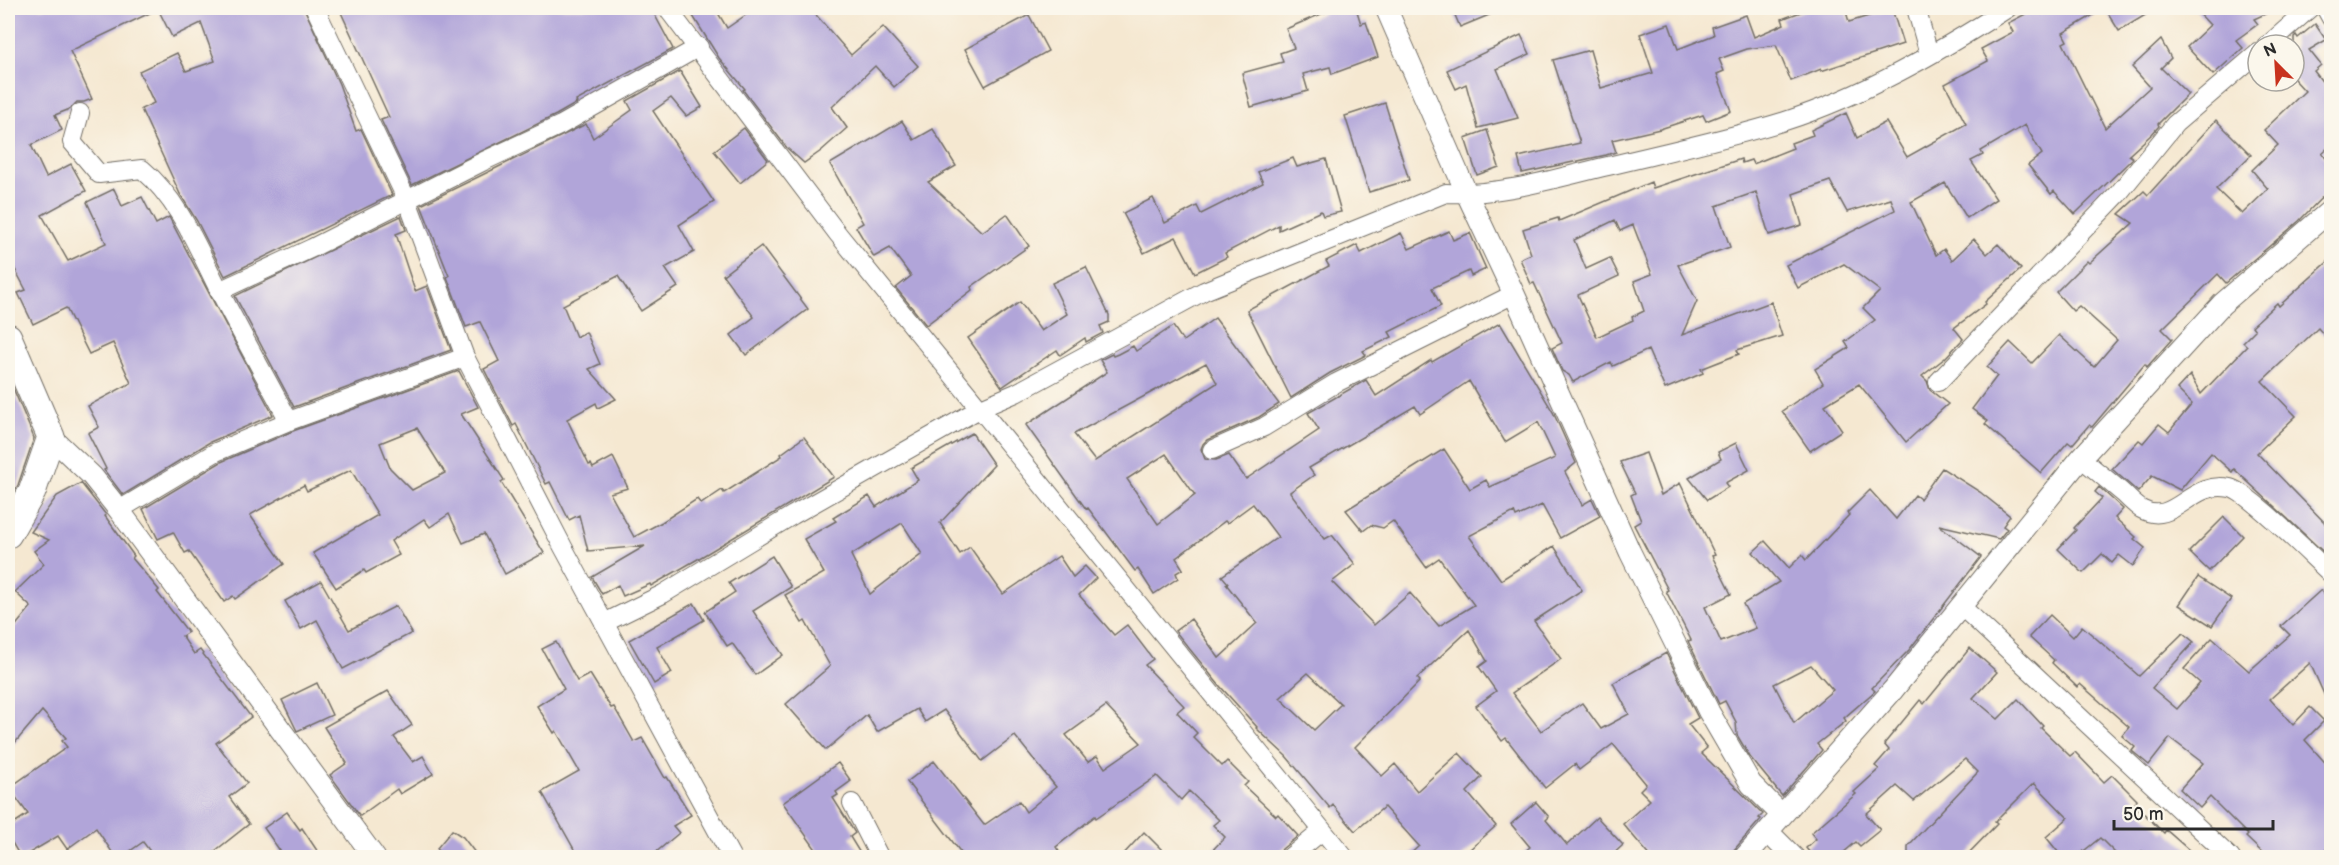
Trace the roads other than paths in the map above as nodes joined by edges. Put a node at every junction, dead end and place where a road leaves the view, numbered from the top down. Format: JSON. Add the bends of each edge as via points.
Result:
{"nodes":[{"id":1,"x":315,"y":8,"type":"edge"},
{"id":2,"x":668,"y":8,"type":"edge"},
{"id":3,"x":1386,"y":8,"type":"edge"},
{"id":4,"x":1916,"y":8,"type":"edge"},
{"id":5,"x":2008,"y":8,"type":"edge"},
{"id":6,"x":2310,"y":8,"type":"edge"},
{"id":7,"x":2327,"y":8,"type":"edge"},
{"id":8,"x":2331,"y":17,"type":"edge"},
{"id":9,"x":2282,"y":33,"type":"edge"},
{"id":10,"x":699,"y":47,"type":"junction"},
{"id":11,"x":1929,"y":54,"type":"junction"},
{"id":12,"x":2246,"y":63,"type":"edge"},
{"id":13,"x":80,"y":113,"type":"dead end"},
{"id":14,"x":1467,"y":194,"type":"junction"},
{"id":15,"x":407,"y":200,"type":"junction"},
{"id":16,"x":2331,"y":209,"type":"edge"},
{"id":17,"x":219,"y":291,"type":"junction"},
{"id":18,"x":1514,"y":294,"type":"junction"},
{"id":19,"x":8,"y":337,"type":"edge"},
{"id":20,"x":465,"y":357,"type":"junction"},
{"id":21,"x":1938,"y":382,"type":"dead end"},
{"id":22,"x":981,"y":408,"type":"junction"},
{"id":23,"x":289,"y":421,"type":"junction"},
{"id":24,"x":51,"y":437,"type":"junction"},
{"id":25,"x":1212,"y":450,"type":"dead end"},
{"id":26,"x":2081,"y":458,"type":"junction"},
{"id":27,"x":119,"y":510,"type":"junction"},
{"id":28,"x":8,"y":534,"type":"edge"},
{"id":29,"x":2331,"y":575,"type":"edge"},
{"id":30,"x":1962,"y":607,"type":"junction"},
{"id":31,"x":604,"y":623,"type":"junction"},
{"id":32,"x":852,"y":803,"type":"dead end"},
{"id":33,"x":1781,"y":813,"type":"junction"},
{"id":34,"x":1323,"y":831,"type":"junction"},
{"id":35,"x":1767,"y":832,"type":"junction"},
{"id":36,"x":375,"y":858,"type":"edge"},
{"id":37,"x":732,"y":858,"type":"edge"},
{"id":38,"x":880,"y":858,"type":"edge"},
{"id":39,"x":1289,"y":858,"type":"edge"},
{"id":40,"x":1345,"y":858,"type":"edge"},
{"id":41,"x":1744,"y":858,"type":"edge"},
{"id":42,"x":1794,"y":858,"type":"edge"},
{"id":43,"x":2231,"y":858,"type":"edge"}],
"edges":[{"from":1,"to":15,"type":"street"},
{"from":2,"to":10,"type":"street"},
{"from":3,"to":14,"type":"street"},
{"from":4,"to":11,"type":"street"},
{"from":5,"to":11,"type":"street"},
{"from":6,"to":9,"type":"street"},
{"from":7,"to":8,"type":"street"},
{"from":10,"to":15,"type":"street","via":[[561,125]]},
{"from":10,"to":22,"type":"street","via":[[838,234]]},
{"from":11,"to":14,"type":"street","via":[[1846,97],[1785,121],[1536,183]]},
{"from":12,"to":21,"type":"street","via":[[2175,124],[2118,194]]},
{"from":13,"to":17,"type":"street","via":[[72,142],[99,174],[142,169],[156,181],[188,227]]},
{"from":14,"to":18,"type":"street"},
{"from":14,"to":22,"type":"street","via":[[1446,193],[1204,291]]},
{"from":15,"to":17,"type":"street"},
{"from":15,"to":20,"type":"street"},
{"from":16,"to":26,"type":"street","via":[[2222,304]]},
{"from":17,"to":23,"type":"street"},
{"from":18,"to":25,"type":"street","via":[[1336,383],[1264,427]]},
{"from":18,"to":33,"type":"street","via":[[1630,552],[1710,712],[1751,784]]},
{"from":19,"to":24,"type":"main road"},
{"from":20,"to":23,"type":"street"},
{"from":20,"to":31,"type":"street"},
{"from":22,"to":31,"type":"street","via":[[793,514],[663,594]]},
{"from":22,"to":34,"type":"street"},
{"from":23,"to":27,"type":"street","via":[[216,452]]},
{"from":24,"to":27,"type":"street","via":[[92,476]]},
{"from":24,"to":28,"type":"main road","via":[[32,492]]},
{"from":26,"to":29,"type":"street","via":[[2142,510],[2152,512],[2169,512],[2209,487],[2233,488],[2250,499]]},
{"from":26,"to":30,"type":"street"},
{"from":27,"to":36,"type":"street"},
{"from":30,"to":33,"type":"street","via":[[1826,767]]},
{"from":30,"to":43,"type":"street"},
{"from":31,"to":37,"type":"street"},
{"from":32,"to":38,"type":"street"},
{"from":33,"to":35,"type":"street"},
{"from":34,"to":39,"type":"street"},
{"from":34,"to":40,"type":"street"},
{"from":35,"to":41,"type":"street"},
{"from":35,"to":42,"type":"street"}]}
